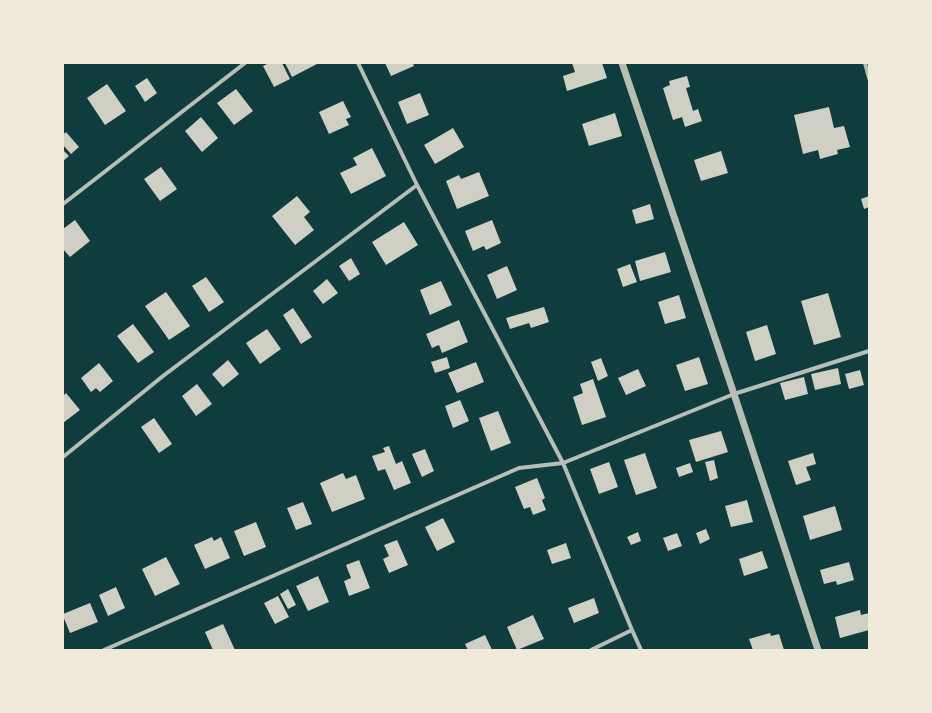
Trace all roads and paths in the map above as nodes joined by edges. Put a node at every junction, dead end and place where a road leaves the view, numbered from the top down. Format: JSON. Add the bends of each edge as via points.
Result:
{"nodes":[{"id":1,"x":245,"y":63,"type":"edge"},
{"id":2,"x":358,"y":63,"type":"edge"},
{"id":3,"x":622,"y":63,"type":"edge"},
{"id":4,"x":865,"y":63,"type":"edge"},
{"id":5,"x":869,"y":78,"type":"edge"},
{"id":6,"x":417,"y":185,"type":"junction"},
{"id":7,"x":63,"y":204,"type":"edge"},
{"id":8,"x":869,"y":351,"type":"edge"},
{"id":9,"x":734,"y":394,"type":"junction"},
{"id":10,"x":63,"y":457,"type":"edge"},
{"id":11,"x":563,"y":463,"type":"junction"},
{"id":12,"x":632,"y":630,"type":"junction"},
{"id":13,"x":104,"y":650,"type":"edge"},
{"id":14,"x":591,"y":650,"type":"edge"},
{"id":15,"x":641,"y":650,"type":"edge"},
{"id":16,"x":818,"y":650,"type":"edge"}],
"edges":[{"from":1,"to":7,"type":"street"},
{"from":2,"to":6,"type":"street"},
{"from":3,"to":9,"type":"street"},
{"from":4,"to":5,"type":"street"},
{"from":6,"to":10,"type":"street","via":[[163,376]]},
{"from":6,"to":11,"type":"street"},
{"from":8,"to":9,"type":"street"},
{"from":9,"to":11,"type":"street"},
{"from":9,"to":16,"type":"street"},
{"from":11,"to":12,"type":"street"},
{"from":11,"to":13,"type":"street","via":[[519,468]]},
{"from":12,"to":14,"type":"street"},
{"from":12,"to":15,"type":"street"}]}
